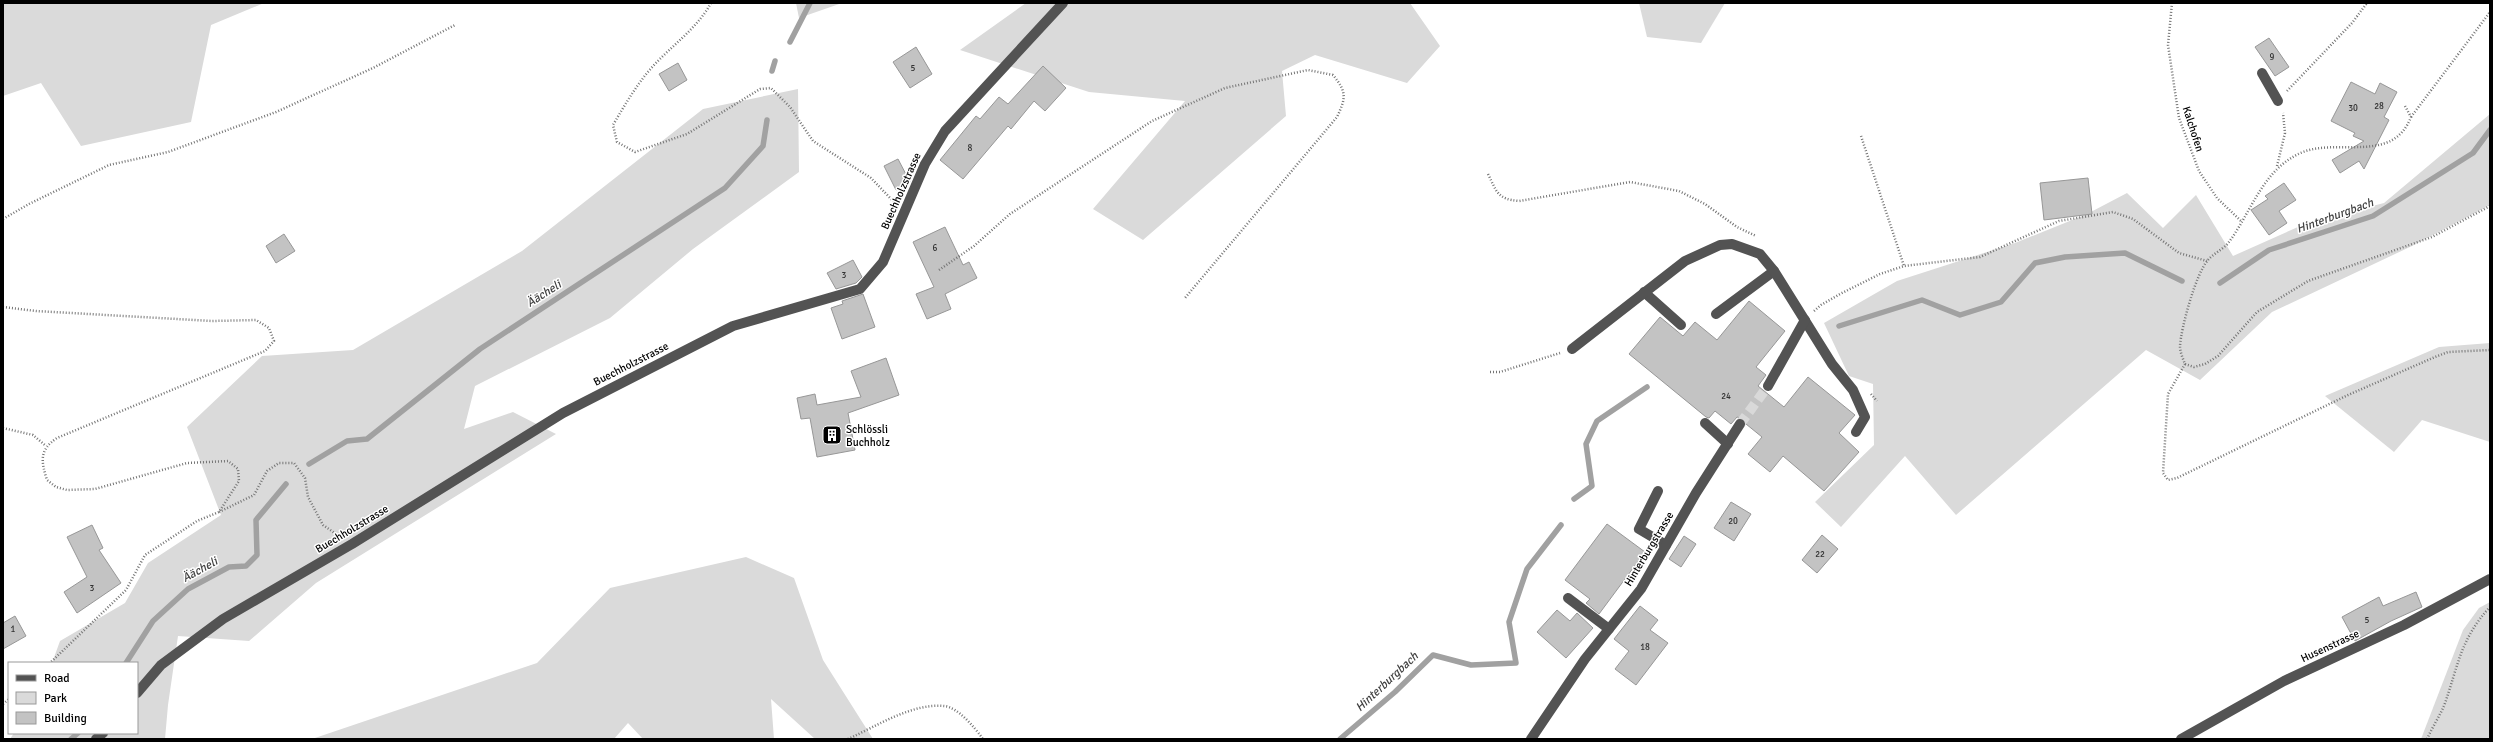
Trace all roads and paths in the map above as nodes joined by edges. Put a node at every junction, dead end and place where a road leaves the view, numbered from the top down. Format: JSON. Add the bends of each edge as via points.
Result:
{"nodes":[{"id":1,"x":711,"y":3,"type":"edge"},
{"id":2,"x":1063,"y":3,"type":"edge"},
{"id":3,"x":2172,"y":3,"type":"edge"},
{"id":4,"x":2367,"y":3,"type":"edge"},
{"id":5,"x":2490,"y":12,"type":"edge"},
{"id":6,"x":455,"y":25,"type":"dead end"},
{"id":7,"x":2262,"y":73,"type":"dead end"},
{"id":8,"x":2278,"y":101,"type":"junction"},
{"id":9,"x":2404,"y":106,"type":"dead end"},
{"id":10,"x":2411,"y":117,"type":"junction"},
{"id":11,"x":1862,"y":136,"type":"dead end"},
{"id":12,"x":2277,"y":167,"type":"junction"},
{"id":13,"x":1488,"y":174,"type":"dead end"},
{"id":14,"x":2490,"y":206,"type":"edge"},
{"id":15,"x":905,"y":212,"type":"junction"},
{"id":16,"x":3,"y":219,"type":"edge"},
{"id":17,"x":2241,"y":221,"type":"junction"},
{"id":18,"x":1761,"y":238,"type":"dead end"},
{"id":19,"x":2207,"y":261,"type":"junction"},
{"id":20,"x":1904,"y":266,"type":"junction"},
{"id":21,"x":939,"y":270,"type":"dead end"},
{"id":22,"x":1774,"y":271,"type":"junction"},
{"id":23,"x":1644,"y":292,"type":"junction"},
{"id":24,"x":1185,"y":298,"type":"dead end"},
{"id":25,"x":3,"y":307,"type":"edge"},
{"id":26,"x":1716,"y":314,"type":"dead end"},
{"id":27,"x":1805,"y":320,"type":"junction"},
{"id":28,"x":1681,"y":325,"type":"dead end"},
{"id":29,"x":1572,"y":349,"type":"joint"},
{"id":30,"x":2490,"y":350,"type":"edge"},
{"id":31,"x":2184,"y":364,"type":"junction"},
{"id":32,"x":1490,"y":372,"type":"dead end"},
{"id":33,"x":1768,"y":386,"type":"tunnel mouth"},
{"id":34,"x":1705,"y":423,"type":"dead end"},
{"id":35,"x":1740,"y":424,"type":"tunnel mouth"},
{"id":36,"x":3,"y":428,"type":"edge"},
{"id":37,"x":1856,"y":432,"type":"dead end"},
{"id":38,"x":1728,"y":444,"type":"junction"},
{"id":39,"x":46,"y":446,"type":"junction"},
{"id":40,"x":1658,"y":491,"type":"dead end"},
{"id":41,"x":219,"y":512,"type":"junction"},
{"id":42,"x":352,"y":544,"type":"junction"},
{"id":43,"x":1666,"y":546,"type":"junction"},
{"id":44,"x":2490,"y":579,"type":"edge"},
{"id":45,"x":1568,"y":598,"type":"dead end"},
{"id":46,"x":2490,"y":607,"type":"edge"},
{"id":47,"x":1609,"y":629,"type":"junction"},
{"id":48,"x":51,"y":662,"type":"edge"},
{"id":49,"x":138,"y":692,"type":"edge"},
{"id":50,"x":848,"y":739,"type":"edge"},
{"id":51,"x":983,"y":739,"type":"edge"},
{"id":52,"x":1531,"y":739,"type":"edge"},
{"id":53,"x":2181,"y":739,"type":"edge"},
{"id":54,"x":2427,"y":739,"type":"edge"}],
"edges":[{"from":1,"to":15,"type":"path","via":[[704,17],[655,65],[630,95],[613,125],[617,142],[634,152],[687,134],[760,89],[771,88],[790,107],[812,141],[871,178]]},
{"from":2,"to":15,"type":"street","name":"Buechholzstrasse","via":[[946,130],[925,164]]},
{"from":3,"to":17,"type":"path","name":"Kalchofen","via":[[2168,45],[2179,118],[2199,171],[2217,198]]},
{"from":4,"to":8,"type":"path","via":[[2352,23]]},
{"from":5,"to":10,"type":"path"},
{"from":6,"to":16,"type":"path","via":[[373,68],[276,112],[168,152],[109,165]]},
{"from":7,"to":8,"type":"street"},
{"from":8,"to":12,"type":"path","via":[[2284,115],[2285,133]]},
{"from":9,"to":10,"type":"path"},
{"from":10,"to":12,"type":"path","via":[[2406,130],[2394,140],[2380,145],[2303,152]]},
{"from":11,"to":20,"type":"path"},
{"from":12,"to":17,"type":"path"},
{"from":13,"to":18,"type":"path","via":[[1497,193],[1505,200],[1519,201],[1630,182],[1679,191],[1705,204],[1737,228]]},
{"from":14,"to":31,"type":"path","via":[[2432,237],[2308,280],[2257,312],[2218,356],[2194,368]]},
{"from":15,"to":42,"type":"street","name":"Buechholzstrasse","via":[[883,262],[860,289],[733,326],[563,413]]},
{"from":17,"to":19,"type":"path","via":[[2229,243]]},
{"from":19,"to":20,"type":"path","via":[[2179,253],[2133,219],[2113,212],[2059,220],[1980,257]]},
{"from":19,"to":31,"type":"path","via":[[2193,290],[2180,347]]},
{"from":20,"to":27,"type":"path","via":[[1880,274],[1840,294],[1821,305]]},
{"from":21,"to":24,"type":"path","via":[[974,246],[1010,214],[1152,122],[1225,88],[1308,70],[1333,75],[1343,87],[1344,102],[1337,117]]},
{"from":22,"to":23,"type":"street","via":[[1760,254],[1732,244],[1720,245],[1685,261]]},
{"from":22,"to":26,"type":"street"},
{"from":22,"to":27,"type":"street"},
{"from":23,"to":28,"type":"street"},
{"from":23,"to":29,"type":"street"},
{"from":25,"to":39,"type":"path","via":[[204,320],[256,320],[269,328],[274,341],[265,351],[57,438]]},
{"from":27,"to":33,"type":"street"},
{"from":27,"to":37,"type":"street","via":[[1832,364],[1854,390],[1865,417]]},
{"from":29,"to":32,"type":"path","via":[[1500,372]]},
{"from":30,"to":31,"type":"path","via":[[2448,352],[2435,356],[2168,480],[2163,473],[2168,394]]},
{"from":34,"to":38,"type":"street"},
{"from":35,"to":38,"type":"street","name":"Hinterburgstrasse"},
{"from":36,"to":39,"type":"path","via":[[33,435]]},
{"from":38,"to":43,"type":"street","name":"Hinterburgstrasse"},
{"from":39,"to":41,"type":"path","via":[[42,458],[47,480],[56,487],[67,490],[95,489],[188,463],[228,461],[238,469],[239,481]]},
{"from":40,"to":43,"type":"street","via":[[1639,529]]},
{"from":41,"to":42,"type":"path","via":[[254,495],[267,471],[280,463],[294,463],[305,478],[308,497],[323,525]]},
{"from":41,"to":48,"type":"path","via":[[197,521],[144,555],[126,590]]},
{"from":42,"to":49,"type":"street","name":"Buechholzstrasse","via":[[223,619],[161,665]]},
{"from":43,"to":47,"type":"street","name":"Hinterburgstrasse","via":[[1641,589]]},
{"from":44,"to":53,"type":"street","name":"Husenstrasse","via":[[2410,622],[2284,681]]},
{"from":45,"to":47,"type":"street"},
{"from":46,"to":54,"type":"path","via":[[2474,625],[2462,647],[2443,708]]},
{"from":47,"to":52,"type":"street","name":"Hinterburgstrasse","via":[[1585,659]]},
{"from":50,"to":51,"type":"path","via":[[917,708],[945,706],[970,722]]}]}
